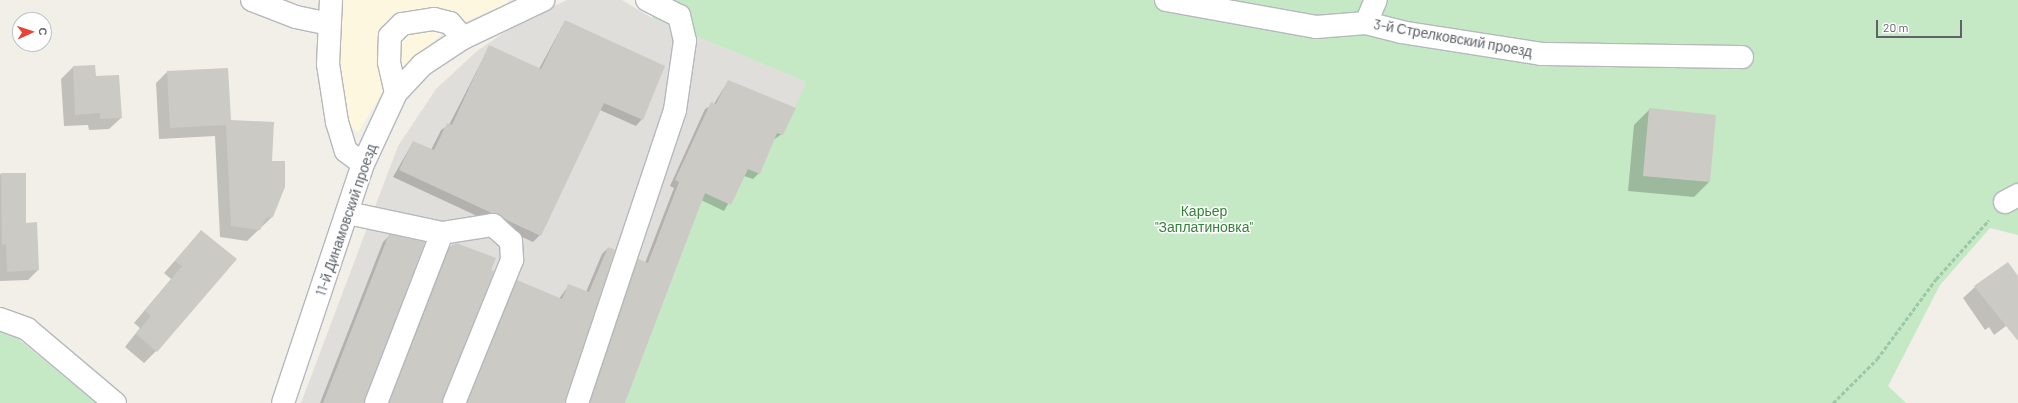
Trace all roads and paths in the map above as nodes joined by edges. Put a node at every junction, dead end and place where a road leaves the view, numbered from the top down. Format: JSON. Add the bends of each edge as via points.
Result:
{"nodes":[{"id":1,"x":252,"y":0,"type":"edge"},
{"id":2,"x":331,"y":0,"type":"edge"},
{"id":3,"x":543,"y":0,"type":"edge"},
{"id":4,"x":646,"y":0,"type":"edge"},
{"id":5,"x":1166,"y":0,"type":"edge"},
{"id":6,"x":1376,"y":0,"type":"edge"},
{"id":7,"x":1366,"y":23,"type":"junction"},
{"id":8,"x":329,"y":24,"type":"junction"},
{"id":9,"x":464,"y":38,"type":"junction"},
{"id":10,"x":1742,"y":57,"type":"dead end"},
{"id":11,"x":396,"y":93,"type":"junction"},
{"id":12,"x":363,"y":164,"type":"junction"},
{"id":13,"x":2012,"y":198,"type":"edge"},
{"id":14,"x":348,"y":213,"type":"junction"},
{"id":15,"x":442,"y":234,"type":"junction"},
{"id":16,"x":0,"y":319,"type":"edge"},
{"id":17,"x":115,"y":403,"type":"edge"},
{"id":18,"x":283,"y":403,"type":"edge"},
{"id":19,"x":376,"y":403,"type":"edge"},
{"id":20,"x":454,"y":403,"type":"edge"},
{"id":21,"x":577,"y":403,"type":"edge"},
{"id":22,"x":1833,"y":403,"type":"edge"}],
"edges":[{"from":1,"to":8,"type":"street","via":[[296,17]]},
{"from":2,"to":8,"type":"street"},
{"from":3,"to":9,"type":"street","name":"11-й Динамовский проезд"},
{"from":4,"to":21,"type":"street","via":[[679,16],[685,41],[674,110]]},
{"from":5,"to":7,"type":"street","name":"3-й Стрелковский проезд","via":[[1316,27]]},
{"from":6,"to":7,"type":"street"},
{"from":7,"to":10,"type":"street","name":"3-й Стрелковский проезд","via":[[1541,54]]},
{"from":8,"to":12,"type":"street","via":[[328,64],[337,122],[346,151]]},
{"from":9,"to":11,"type":"street","name":"11-й Динамовский проезд","via":[[422,65]]},
{"from":9,"to":11,"type":"street","via":[[450,22],[434,19],[402,24],[390,36],[389,62]]},
{"from":11,"to":12,"type":"street","name":"11-й Динамовский проезд"},
{"from":12,"to":14,"type":"street","name":"11-й Динамовский проезд"},
{"from":13,"to":22,"type":"path","via":[[1936,279],[1877,359]]},
{"from":14,"to":15,"type":"street"},
{"from":14,"to":18,"type":"street","name":"11-й Динамовский проезд"},
{"from":15,"to":19,"type":"street"},
{"from":15,"to":20,"type":"street","via":[[493,225],[511,241],[512,260]]},
{"from":16,"to":17,"type":"street","via":[[27,329]]}]}
